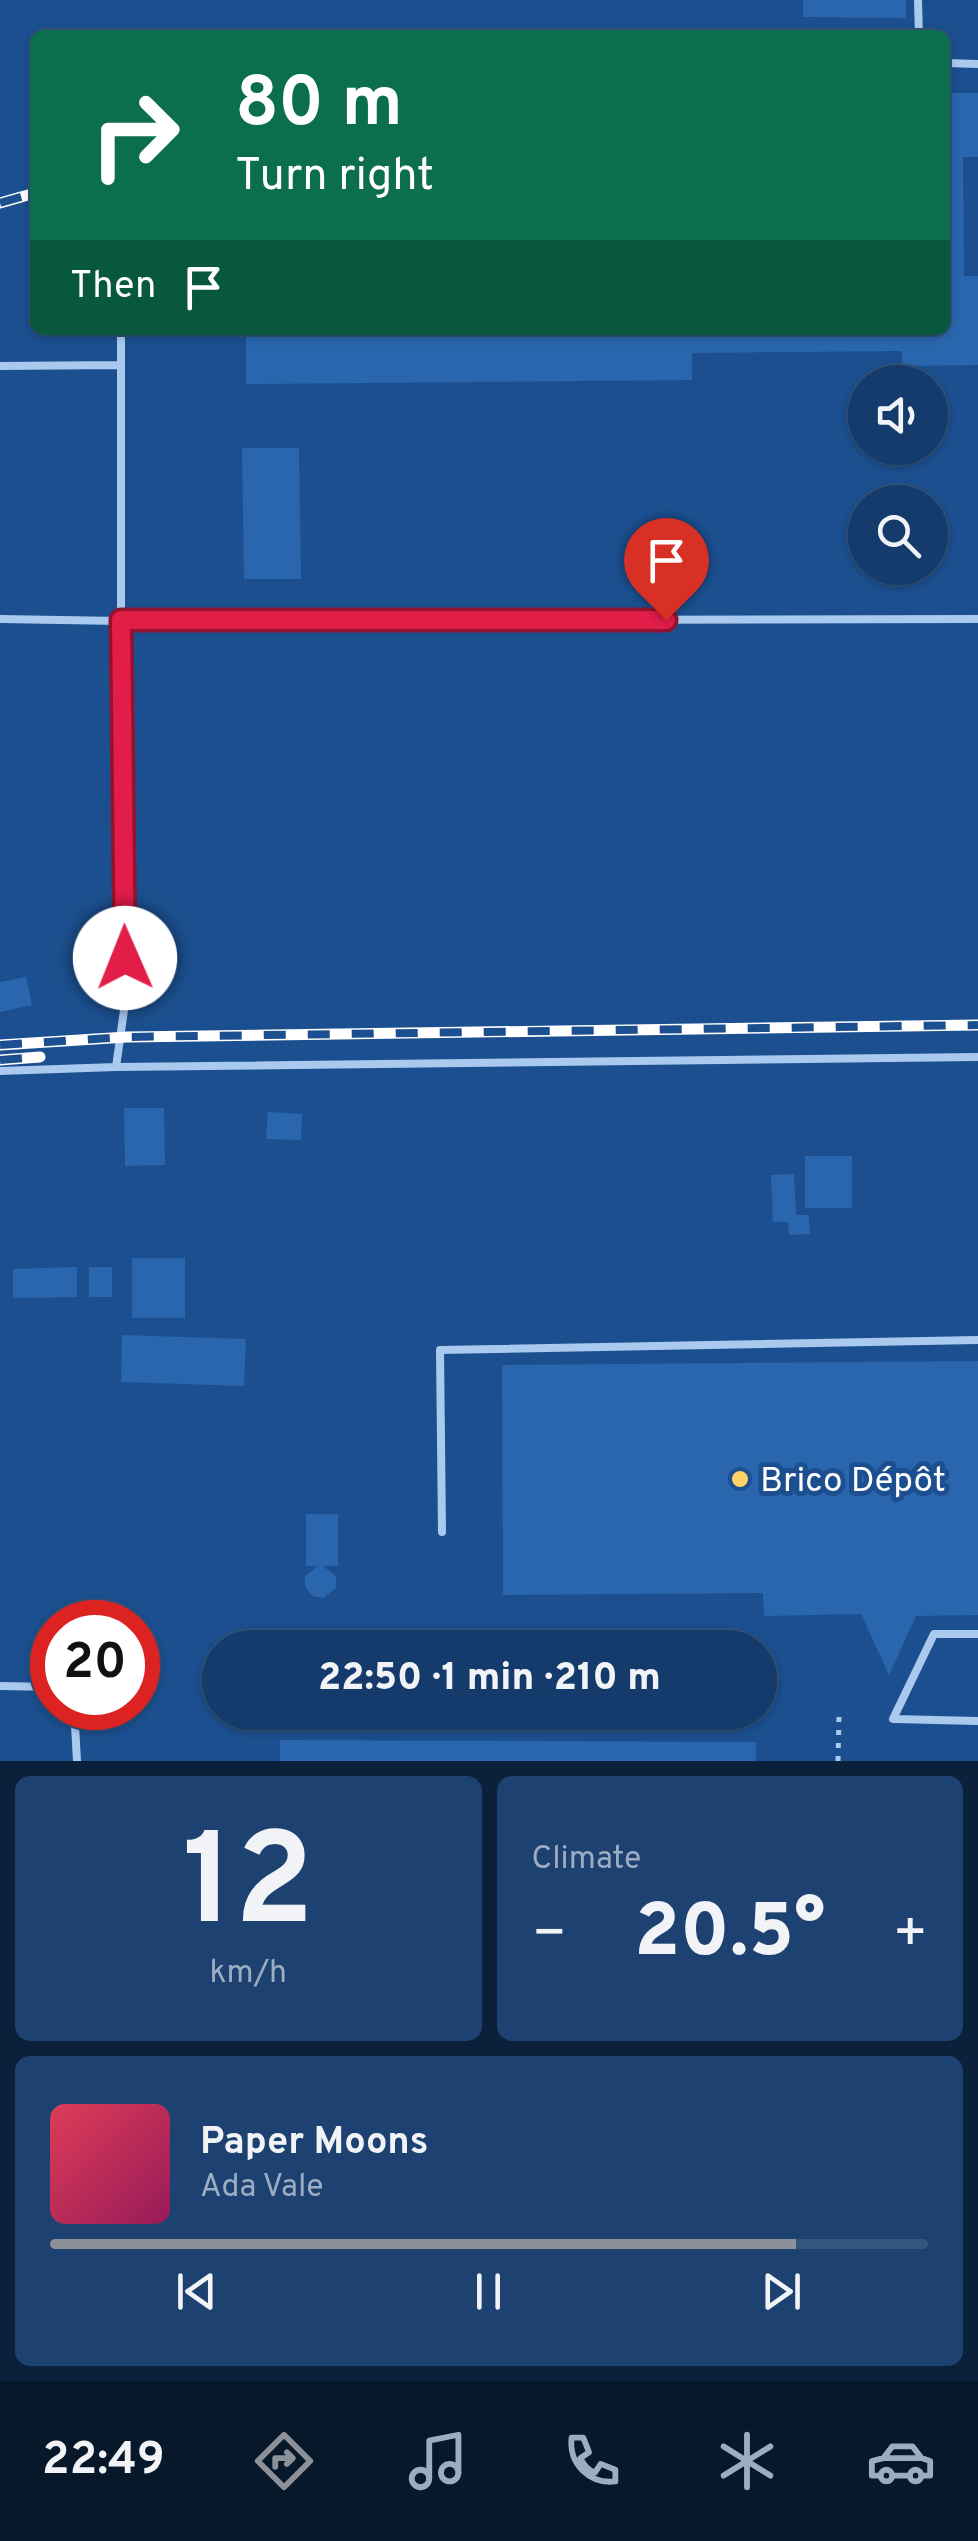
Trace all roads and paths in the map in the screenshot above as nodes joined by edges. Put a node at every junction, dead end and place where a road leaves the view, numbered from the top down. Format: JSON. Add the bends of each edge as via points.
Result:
{"nodes":[{"id":1,"x":918,"y":0,"type":"edge"},
{"id":2,"x":918,"y":30,"type":"edge"},
{"id":3,"x":950,"y":64,"type":"edge"},
{"id":4,"x":978,"y":64,"type":"edge"},
{"id":5,"x":120,"y":335,"type":"edge"},
{"id":6,"x":120,"y":365,"type":"junction"},
{"id":7,"x":0,"y":366,"type":"edge"},
{"id":8,"x":0,"y":619,"type":"edge"},
{"id":9,"x":978,"y":619,"type":"edge"},
{"id":10,"x":121,"y":620,"type":"junction"},
{"id":11,"x":978,"y":1058,"type":"edge"},
{"id":12,"x":116,"y":1067,"type":"junction"},
{"id":13,"x":0,"y":1071,"type":"edge"},
{"id":14,"x":978,"y":1340,"type":"edge"},
{"id":15,"x":442,"y":1532,"type":"dead end"},
{"id":16,"x":978,"y":1634,"type":"edge"},
{"id":17,"x":0,"y":1686,"type":"edge"},
{"id":18,"x":30,"y":1686,"type":"edge"},
{"id":19,"x":839,"y":1716,"type":"dead end"},
{"id":20,"x":978,"y":1721,"type":"edge"},
{"id":21,"x":75,"y":1730,"type":"edge"},
{"id":22,"x":76,"y":1761,"type":"edge"},
{"id":23,"x":838,"y":1761,"type":"edge"}],
"edges":[{"from":1,"to":2,"type":"lane"},
{"from":3,"to":4,"type":"lane"},
{"from":5,"to":6,"type":"lane"},
{"from":6,"to":7,"type":"lane"},
{"from":6,"to":10,"type":"lane"},
{"from":8,"to":10,"type":"lane"},
{"from":9,"to":10,"type":"lane"},
{"from":10,"to":12,"type":"lane","via":[[126,996]]},
{"from":11,"to":12,"type":"lane"},
{"from":12,"to":13,"type":"lane"},
{"from":14,"to":15,"type":"lane","via":[[440,1350]]},
{"from":16,"to":20,"type":"lane","via":[[934,1634],[893,1719]]},
{"from":17,"to":18,"type":"lane"},
{"from":19,"to":23,"type":"path"},
{"from":21,"to":22,"type":"lane"}]}
